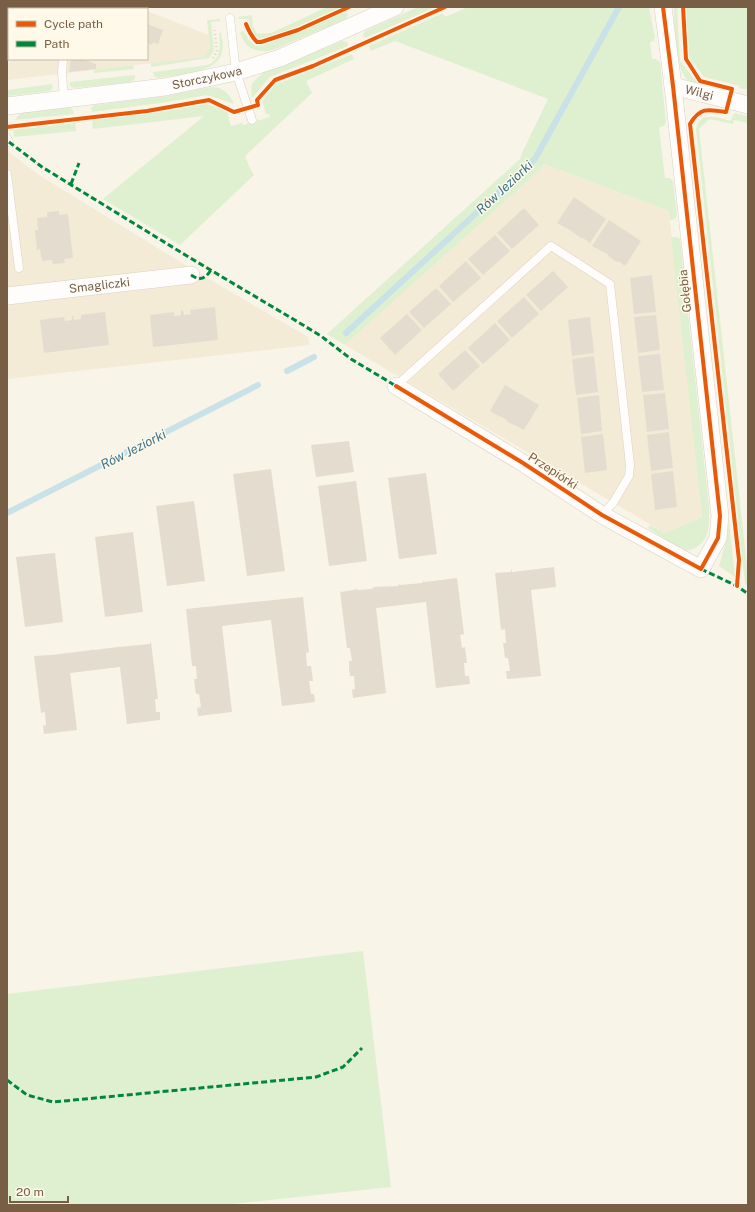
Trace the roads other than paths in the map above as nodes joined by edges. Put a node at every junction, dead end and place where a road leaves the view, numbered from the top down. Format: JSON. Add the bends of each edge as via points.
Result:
{"nodes":[{"id":1,"x":395,"y":7,"type":"edge"},
{"id":2,"x":662,"y":7,"type":"edge"},
{"id":3,"x":230,"y":18,"type":"dead end"},
{"id":4,"x":63,"y":60,"type":"edge"},
{"id":5,"x":236,"y":72,"type":"junction"},
{"id":6,"x":673,"y":86,"type":"junction"},
{"id":7,"x":64,"y":100,"type":"junction"},
{"id":8,"x":748,"y":105,"type":"edge"},
{"id":9,"x":7,"y":106,"type":"edge"},
{"id":10,"x":252,"y":120,"type":"dead end"},
{"id":11,"x":7,"y":174,"type":"edge"},
{"id":12,"x":19,"y":268,"type":"dead end"},
{"id":13,"x":191,"y":275,"type":"dead end"},
{"id":14,"x":7,"y":296,"type":"edge"},
{"id":15,"x":396,"y":386,"type":"joint"},
{"id":16,"x":602,"y":515,"type":"junction"},
{"id":17,"x":701,"y":569,"type":"joint"}],
"edges":[{"from":1,"to":5,"type":"street","name":"Storczykowa","via":[[280,58]]},
{"from":2,"to":6,"type":"street","name":"Gołębia"},
{"from":3,"to":5,"type":"lane"},
{"from":4,"to":7,"type":"lane"},
{"from":5,"to":7,"type":"street","name":"Storczykowa","via":[[165,87]]},
{"from":5,"to":10,"type":"lane"},
{"from":6,"to":8,"type":"street","name":"Wilgi"},
{"from":6,"to":17,"type":"street","name":"Gołębia","via":[[720,516],[718,538]]},
{"from":7,"to":9,"type":"street","name":"Storczykowa"},
{"from":11,"to":12,"type":"lane"},
{"from":13,"to":14,"type":"street","name":"Smagliczki"},
{"from":15,"to":16,"type":"street","name":"Przepiórki","via":[[523,463]]},
{"from":15,"to":16,"type":"lane","via":[[550,246],[610,284],[630,465],[629,476],[613,503]]},
{"from":16,"to":17,"type":"street","name":"Przepiórki"}]}
